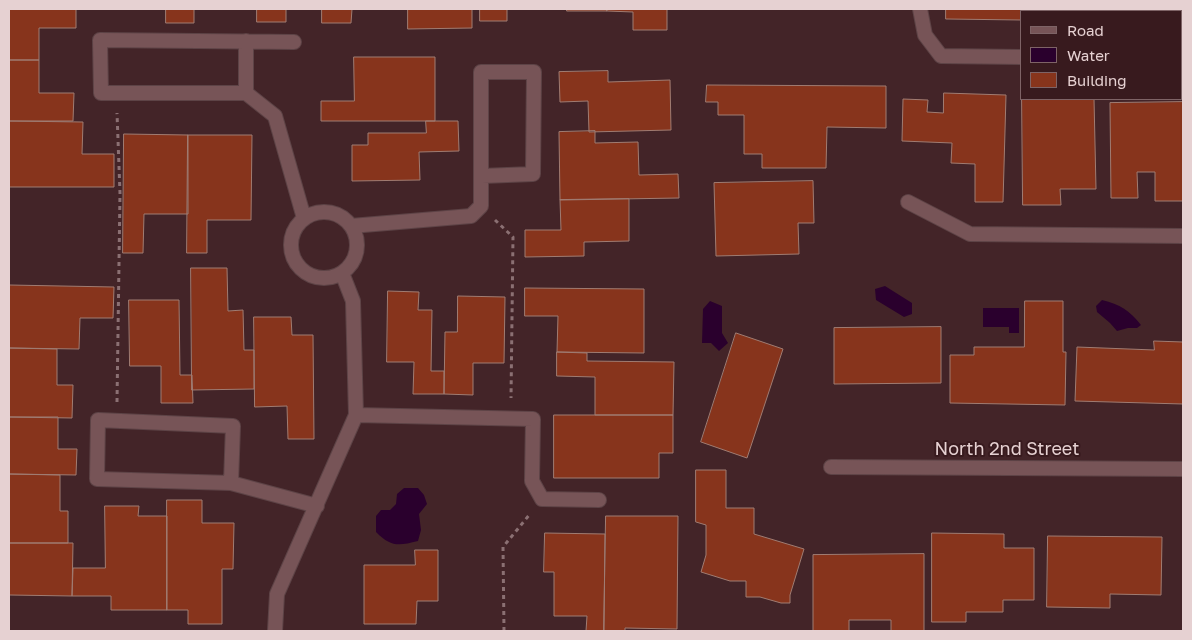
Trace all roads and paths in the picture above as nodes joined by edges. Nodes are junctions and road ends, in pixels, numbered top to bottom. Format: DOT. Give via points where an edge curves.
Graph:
graph roads {
  1 [pos="920,9"];
  2 [pos="246,41"];
  3 [pos="294,42"];
  4 [pos="1020,57"];
  5 [pos="117,93"];
  6 [pos="246,93"];
  7 [pos="482,176"];
  8 [pos="908,202"];
  9 [pos="481,206"];
  10 [pos="304,218"];
  11 [pos="351,226"];
  12 [pos="1183,236"];
  13 [pos="342,273"];
  14 [pos="356,415"];
  15 [pos="511,419"];
  16 [pos="117,421"];
  17 [pos="831,467"];
  18 [pos="1183,469"];
  19 [pos="231,483"];
  20 [pos="542,499"];
  21 [pos="599,500"];
  22 [pos="317,506"];
  23 [pos="275,631"];
  24 [pos="504,631"];
  1 -- 4 [label="street" via="925,35 941,56"];
  2 -- 3 [label="street"];
  2 -- 5 [label="street" via="100,40 101,93"];
  2 -- 6 [label="street"];
  5 -- 6 [label="street"];
  5 -- 16 [label="path" via="120,193"];
  6 -- 10 [label="street" via="276,116"];
  7 -- 7 [label="street" via="533,174 534,72 481,72"];
  7 -- 9 [label="street"];
  8 -- 12 [label="street" via="970,234"];
  9 -- 11 [label="street" via="471,216"];
  9 -- 15 [label="path" via="513,237"];
  10 -- 11 [label="street" via="314,213 329,213"];
  10 -- 13 [label="street" via="296,227 291,248 300,268 320,278"];
  11 -- 13 [label="street" via="356,236 355,256"];
  13 -- 14 [label="street" via="353,301"];
  14 -- 15 [label="street"];
  14 -- 22 [label="street"];
  15 -- 20 [label="street" via="533,419 532,481"];
  16 -- 19 [label="street" via="232,426"];
  16 -- 19 [label="street" via="98,420 97,479"];
  17 -- 18 [label="street, North 2nd Street"];
  19 -- 22 [label="street"];
  20 -- 21 [label="street"];
  20 -- 24 [label="path" via="503,547"];
  22 -- 23 [label="street" via="277,594"];
}
